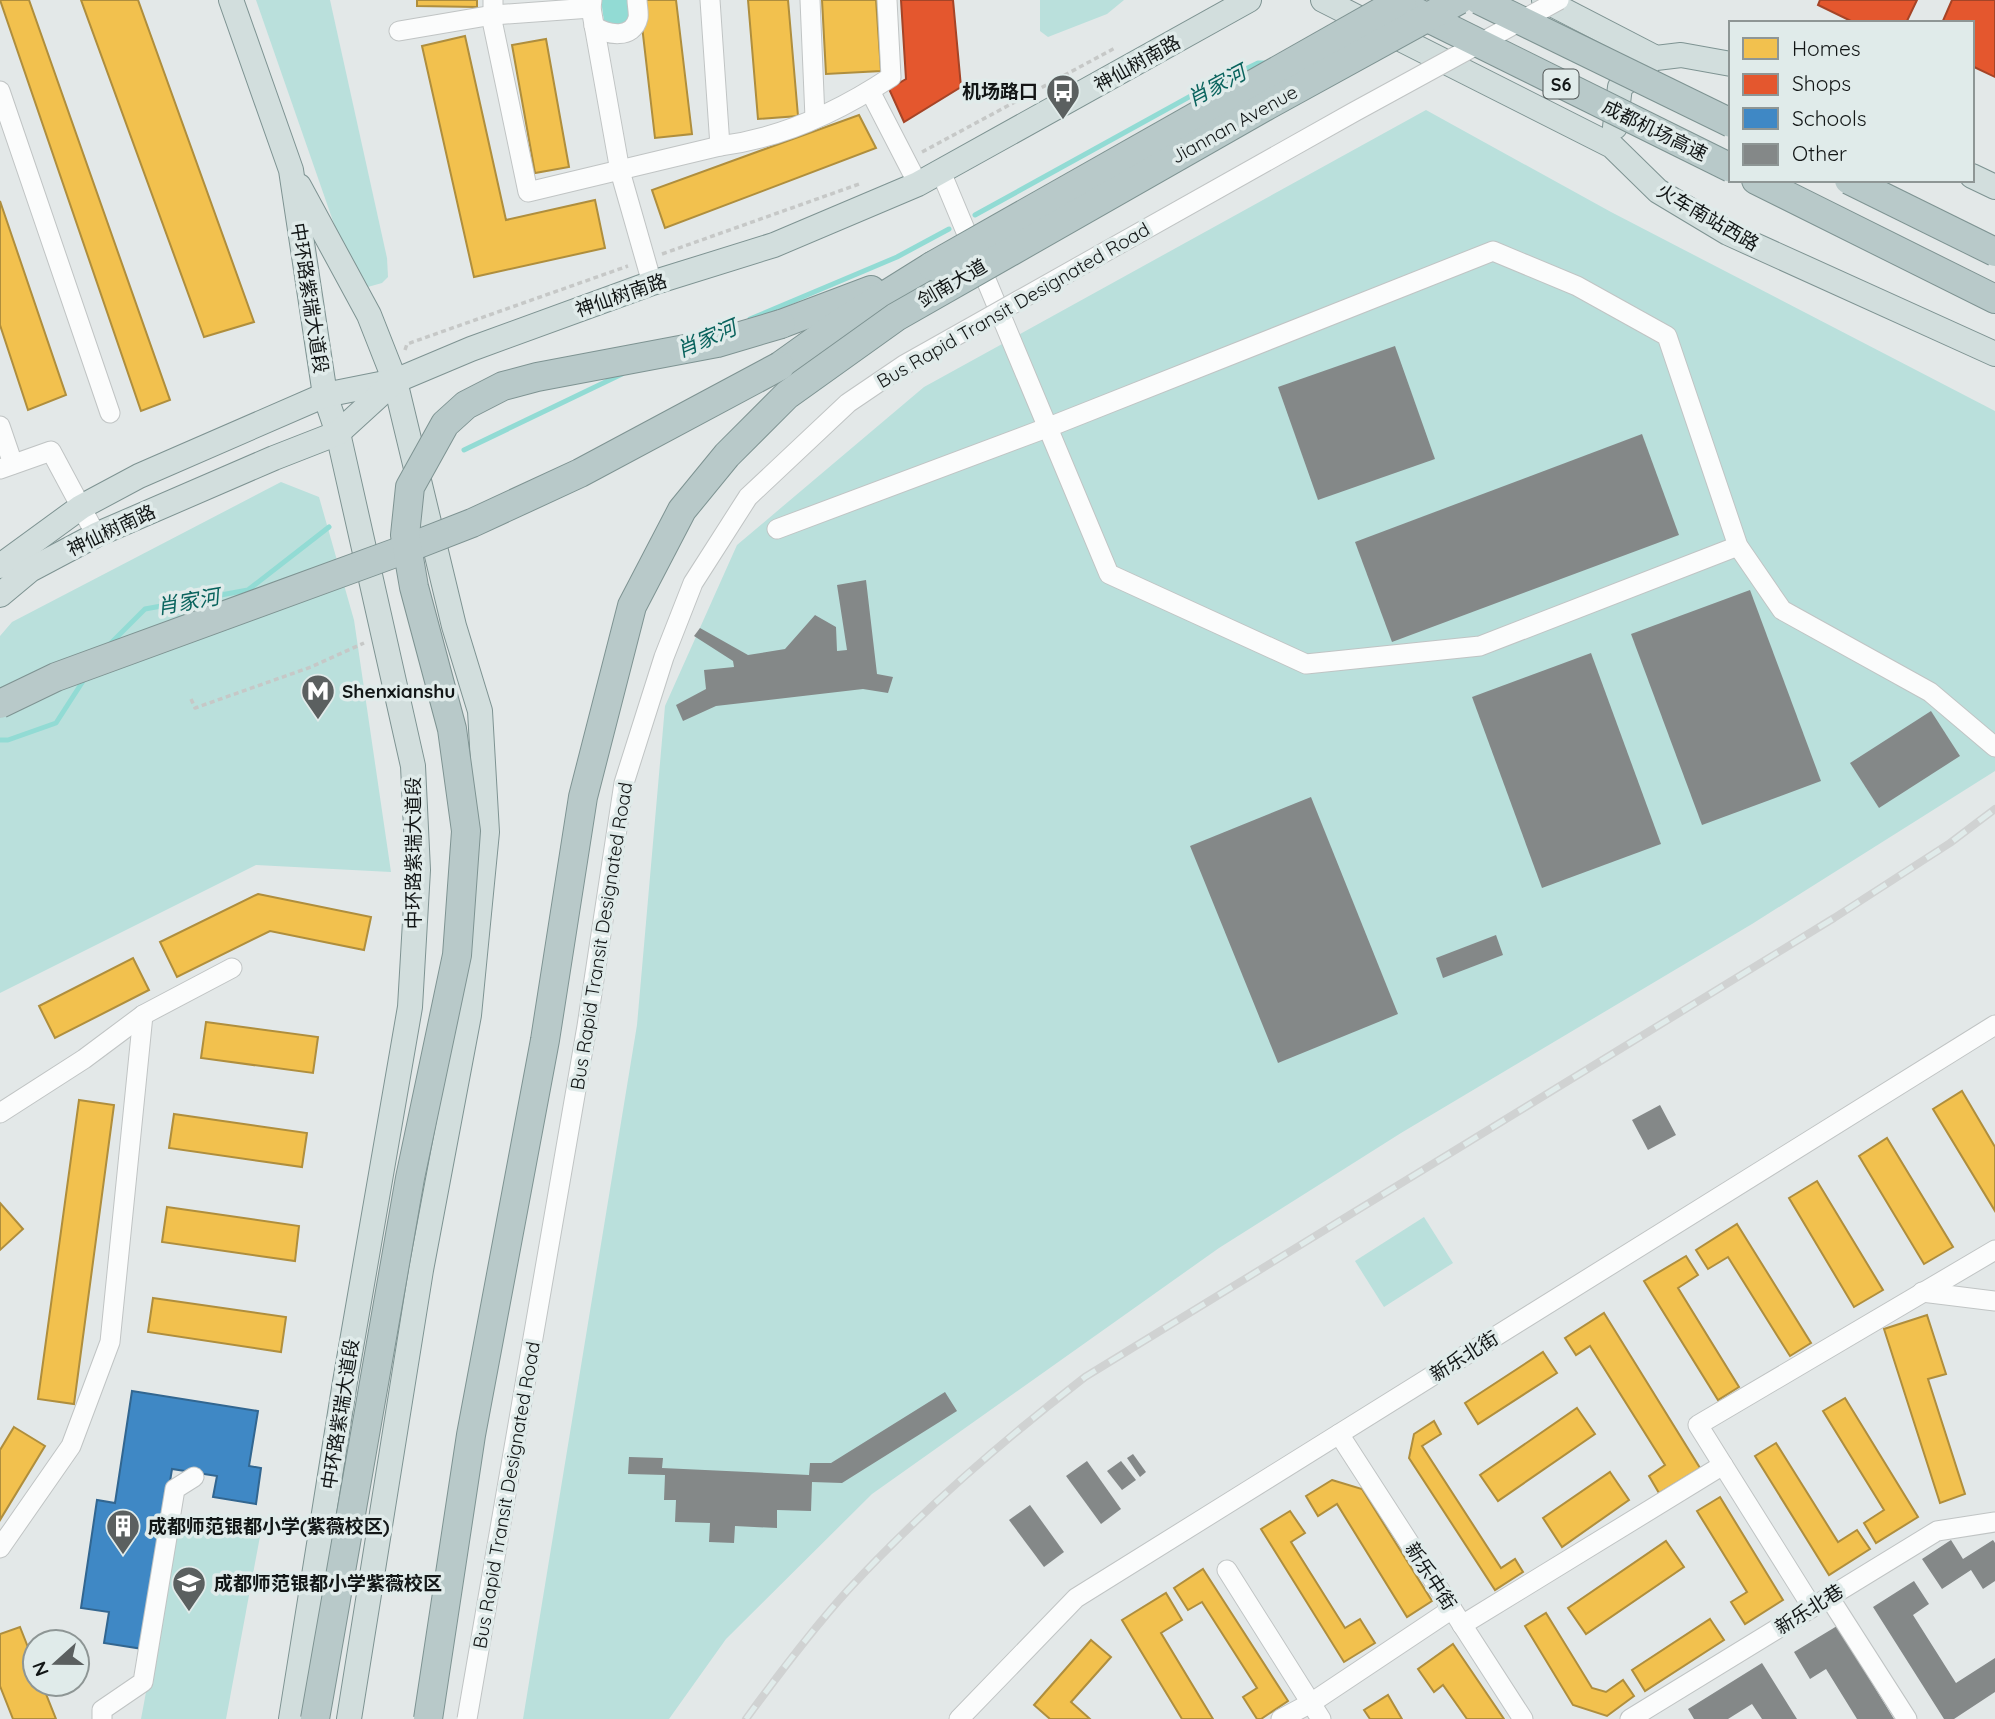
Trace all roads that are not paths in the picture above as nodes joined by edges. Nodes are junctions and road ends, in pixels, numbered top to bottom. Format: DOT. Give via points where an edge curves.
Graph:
graph roads {
  1 [pos="231,0"];
  2 [pos="637,0"];
  3 [pos="710,0"];
  4 [pos="810,0"];
  5 [pos="887,0"];
  6 [pos="1249,0"];
  7 [pos="1323,0"];
  8 [pos="1391,0"];
  9 [pos="1402,0"];
  10 [pos="1459,0"];
  11 [pos="1479,0"];
  12 [pos="1544,0"];
  13 [pos="1559,0"];
  14 [pos="493,7"];
  15 [pos="592,12"];
  16 [pos="399,31"];
  17 [pos="1656,58"];
  18 [pos="1729,64"];
  19 [pos="870,91"];
  20 [pos="1,98"];
  21 [pos="815,118"];
  22 [pos="1729,122"];
  23 [pos="720,146"];
  24 [pos="1612,146"];
  25 [pos="1729,167"];
  26 [pos="291,170"];
  27 [pos="620,171"];
  28 [pos="941,172"];
  29 [pos="1974,177"];
  30 [pos="1760,182"];
  31 [pos="1853,182"];
  32 [pos="918,184"];
  33 [pos="1995,187"];
  34 [pos="1995,251"];
  35 [pos="932,266"];
  36 [pos="648,271"];
  37 [pos="1995,299"];
  38 [pos="896,317"];
  39 [pos="1995,354"];
  40 [pos="780,366"];
  41 [pos="395,381"];
  42 [pos="325,395"];
  43 [pos="110,413"];
  44 [pos="0,426"];
  45 [pos="1049,427"];
  46 [pos="338,433"];
  47 [pos="7,467"];
  48 [pos="81,507"];
  49 [pos="777,528"];
  50 [pos="96,535"];
  51 [pos="1738,546"];
  52 [pos="0,566"];
  53 [pos="0,595"];
  54 [pos="0,704"];
  55 [pos="1995,747"];
  56 [pos="232,968"];
  57 [pos="143,1015"];
  58 [pos="1995,1026"];
  59 [pos="0,1112"];
  60 [pos="1995,1250"];
  61 [pos="1922,1292"];
  62 [pos="1995,1301"];
  63 [pos="1339,1434"];
  64 [pos="1723,1465"];
  65 [pos="194,1476"];
  66 [pos="1995,1522"];
  67 [pos="0,1548"];
  68 [pos="1227,1570"];
  69 [pos="1820,1602"];
  70 [pos="1457,1617"];
  71 [pos="1316,1711"];
  72 [pos="102,1719"];
  73 [pos="291,1719"];
  74 [pos="315,1719"];
  75 [pos="349,1719"];
  76 [pos="428,1719"];
  77 [pos="467,1719"];
  78 [pos="959,1719"];
  79 [pos="1281,1719"];
  80 [pos="1523,1719"];
  81 [pos="1630,1719"];
  82 [pos="1907,1719"];
  1 -- 26 [label="main road, 中环路紫瑞大道段"];
  2 -- 15 [label="street" via="638,19 623,34 606,34"];
  3 -- 23 [label="street"];
  4 -- 21 [label="street"];
  5 -- 19 [label="street" via="891,77"];
  6 -- 28 [label="main road, 神仙树南路"];
  7 -- 24 [label="main road, 火车南站西路"];
  8 -- 25 [label="highway, 成都机场高速 / S6, bridge"];
  9 -- 35 [label="highway, Jiannan Avenue, bridge"];
  10 -- 38 [label="highway, 剑南大道, bridge"];
  11 -- 22 [label="highway, 成都机场高速 / S6, bridge"];
  12 -- 17 [label="main road"];
  13 -- 77 [label="street, Bus Rapid Transit Designated Road, bridge" via="904,365 848,403 748,497 693,583 624,782 585,1040"];
  14 -- 15 [label="street"];
  14 -- 16 [label="street"];
  14 -- 27 [label="street" via="528,192"];
  15 -- 27 [label="street"];
  17 -- 18 [label="main road" via="1681,55"];
  17 -- 24 [label="main road" via="1620,87"];
  19 -- 21 [label="street"];
  19 -- 32 [label="street"];
  20 -- 43 [label="street"];
  21 -- 23 [label="street" via="749,142"];
  23 -- 27 [label="street"];
  24 -- 39 [label="main road, 火车南站西路" via="1658,191 1728,233"];
  26 -- 41 [label="main road" via="369,315"];
  26 -- 42 [label="main road, 中环路紫瑞大道段"];
  27 -- 36 [label="street"];
  28 -- 32 [label="main road, 神仙树南路"];
  28 -- 45 [label="street"];
  29 -- 33 [label="main road"];
  30 -- 37 [label="highway"];
  31 -- 34 [label="highway, bridge"];
  32 -- 36 [label="main road, 神仙树南路" via="774,245"];
  35 -- 40 [label="highway"];
  35 -- 74 [label="highway, bridge" via="718,343 503,386 466,405 445,424 410,487 405,535 452,729 466,831 457,955 410,1178"];
  36 -- 41 [label="main road, 神仙树南路"];
  38 -- 40 [label="highway, bridge"];
  38 -- 76 [label="highway, bridge" via="787,395 727,455 682,510 632,606 583,797 545,1040 471,1435"];
  40 -- 54 [label="highway, bridge" via="580,472 472,523 56,677"];
  41 -- 42 [label="main road"];
  41 -- 46 [label="main road, 神仙树南路"];
  41 -- 75 [label="main road" via="454,626 480,711 487,832 469,1015 421,1270"];
  42 -- 46 [label="main road, 中环路紫瑞大道段"];
  42 -- 48 [label="main road" via="139,476"];
  44 -- 47 [label="street"];
  45 -- 49 [label="street"];
  45 -- 51 [label="street" via="1109,574 1306,664 1480,646"];
  45 -- 51 [label="street" via="1493,251 1577,286 1667,336"];
  46 -- 50 [label="main road, 神仙树南路"];
  46 -- 73 [label="main road, 中环路紫瑞大道段" via="413,766 418,870 410,1007"];
  47 -- 48 [label="street" via="51,451"];
  48 -- 50 [label="street"];
  48 -- 52 [label="main road"];
  50 -- 53 [label="main road, 神仙树南路" via="30,570"];
  51 -- 55 [label="street" via="1782,610 1930,692"];
  56 -- 57 [label="street"];
  57 -- 59 [label="street"];
  57 -- 67 [label="street" via="110,1342 71,1446"];
  58 -- 63 [label="street, 新乐北街"];
  60 -- 61 [label="street"];
  61 -- 62 [label="street"];
  61 -- 64 [label="street" via="1698,1425"];
  63 -- 70 [label="street, 新乐中街"];
  63 -- 78 [label="street, 新乐北街" via="1076,1598"];
  64 -- 69 [label="street"];
  64 -- 70 [label="street"];
  65 -- 72 [label="street" via="175,1489 143,1682 102,1710"];
  66 -- 69 [label="street, 新乐北巷" via="1937,1531"];
  68 -- 71 [label="street"];
  69 -- 81 [label="street, 新乐北巷"];
  69 -- 82 [label="street"];
  70 -- 71 [label="street"];
  70 -- 80 [label="street, 新乐中街"];
  71 -- 79 [label="street"];
}
